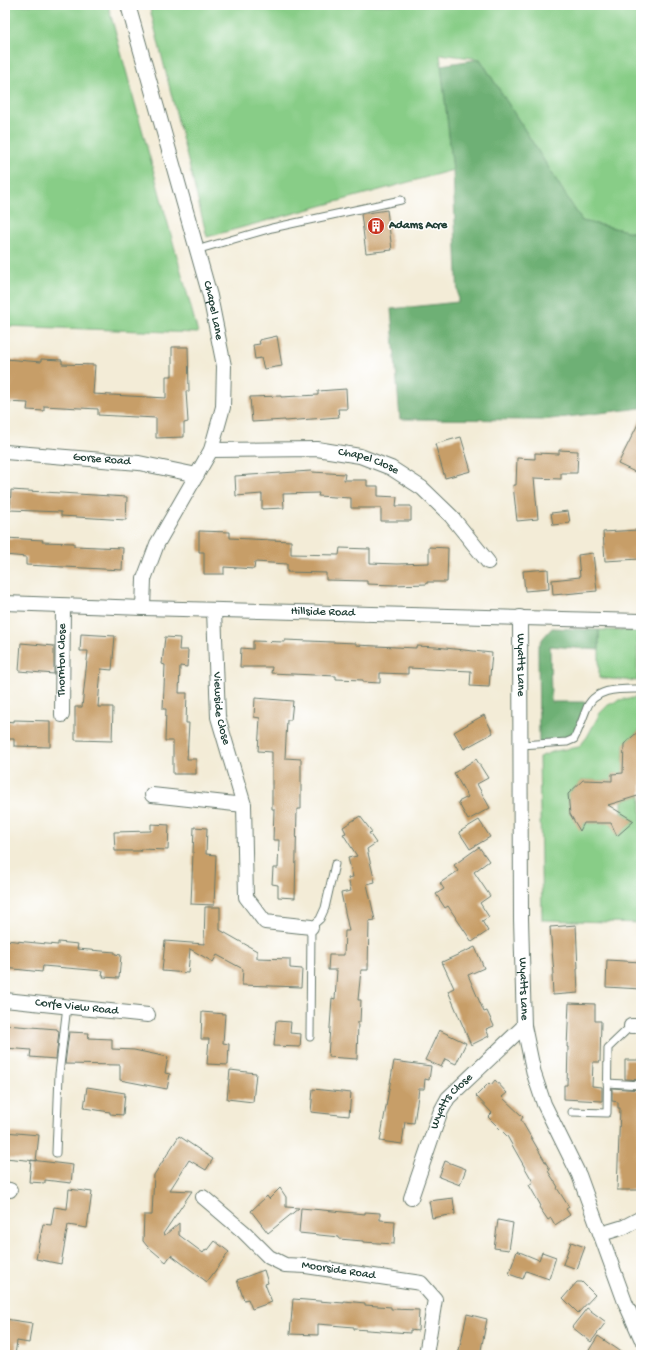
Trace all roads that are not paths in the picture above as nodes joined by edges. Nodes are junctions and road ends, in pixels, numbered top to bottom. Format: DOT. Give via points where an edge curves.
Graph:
graph roads {
  1 [pos="128,5"];
  2 [pos="401,200"];
  3 [pos="196,250"];
  4 [pos="211,450"];
  5 [pos="5,452"];
  6 [pos="197,475"];
  7 [pos="488,562"];
  8 [pos="5,603"];
  9 [pos="63,606"];
  10 [pos="143,608"];
  11 [pos="214,610"];
  12 [pos="520,617"];
  13 [pos="641,621"];
  14 [pos="641,689"];
  15 [pos="62,715"];
  16 [pos="521,745"];
  17 [pos="152,795"];
  18 [pos="244,805"];
  19 [pos="335,864"];
  20 [pos="311,927"];
  21 [pos="5,1000"];
  22 [pos="67,1006"];
  23 [pos="148,1015"];
  24 [pos="524,1026"];
  25 [pos="636,1026"];
  26 [pos="310,1037"];
  27 [pos="607,1083"];
  28 [pos="641,1085"];
  29 [pos="572,1112"];
  30 [pos="56,1154"];
  31 [pos="203,1197"];
  32 [pos="410,1198"];
  33 [pos="641,1218"];
  34 [pos="601,1234"];
  35 [pos="641,1338"];
  36 [pos="426,1355"];
  1 -- 3 [label="street, Chapel Lane"];
  2 -- 3 [label="lane" via="272,228"];
  3 -- 4 [label="street, Chapel Lane" via="210,296 224,366 223,407"];
  4 -- 6 [label="street, Chapel Lane"];
  4 -- 7 [label="street, Chapel Close" via="317,449 360,456 391,468 422,488 451,516"];
  5 -- 6 [label="street, Gorse Road" via="139,463"];
  6 -- 10 [label="street, Chapel Lane" via="157,544 144,579"];
  8 -- 9 [label="street, Hillside Road"];
  9 -- 10 [label="street, Hillside Road"];
  9 -- 15 [label="street, Thornton Close"];
  10 -- 11 [label="street, Hillside Road"];
  11 -- 12 [label="street, Hillside Road"];
  11 -- 18 [label="street, Viewside Close" via="218,717"];
  12 -- 13 [label="street, Hillside Road"];
  12 -- 16 [label="street, Wyatts Lane"];
  14 -- 16 [label="lane" via="612,690 594,698 586,708 574,739 567,742"];
  16 -- 24 [label="street, Wyatts Lane"];
  17 -- 18 [label="street"];
  18 -- 20 [label="street, Viewside Close" via="246,897 266,922"];
  19 -- 20 [label="lane" via="325,908 320,919"];
  20 -- 26 [label="lane"];
  21 -- 22 [label="street, Corfe View Road"];
  22 -- 23 [label="street, Corfe View Road"];
  22 -- 30 [label="lane" via="58,1074"];
  24 -- 32 [label="street, Wyatts Close" via="448,1098 440,1113"];
  24 -- 34 [label="street, Wyatts Lane" via="534,1074 544,1104 579,1175"];
  25 -- 27 [label="lane" via="608,1048"];
  27 -- 28 [label="lane"];
  27 -- 29 [label="lane" via="607,1113"];
  31 -- 36 [label="street, Moorside Road" via="269,1257 285,1265 421,1283 435,1299"];
  33 -- 34 [label="street" via="624,1227"];
  34 -- 35 [label="street, Wyatts Lane" via="625,1302"];
}
